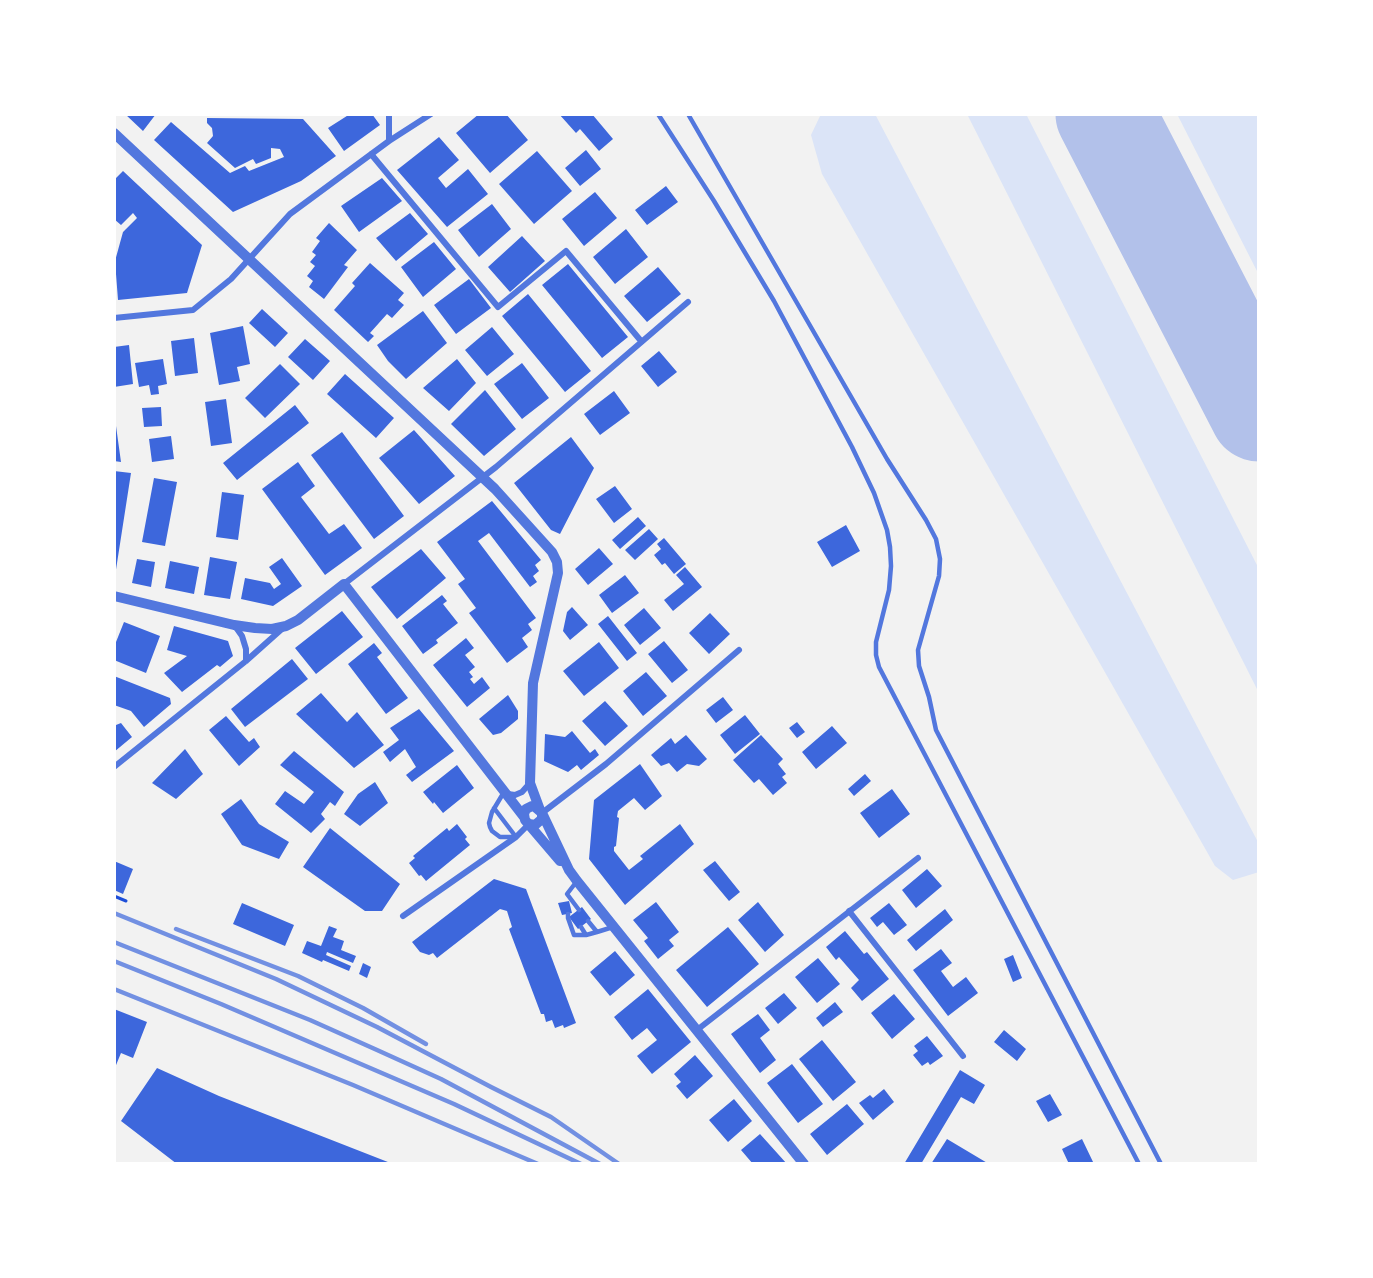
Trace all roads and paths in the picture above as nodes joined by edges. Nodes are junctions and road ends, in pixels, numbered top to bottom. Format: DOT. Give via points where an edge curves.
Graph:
graph roads {
  1 [pos="389,114"];
  2 [pos="431,114"];
  3 [pos="658,114"];
  4 [pos="688,114"];
  5 [pos="114,133"];
  6 [pos="389,141"];
  7 [pos="371,154"];
  8 [pos="248,260"];
  9 [pos="688,302"];
  10 [pos="114,318"];
  11 [pos="641,341"];
  12 [pos="483,477"];
  13 [pos="345,584"];
  14 [pos="114,596"];
  15 [pos="234,625"];
  16 [pos="286,626"];
  17 [pos="739,650"];
  18 [pos="246,661"];
  19 [pos="114,767"];
  20 [pos="530,783"];
  21 [pos="506,793"];
  22 [pos="494,808"];
  23 [pos="541,812"];
  24 [pos="526,821"];
  25 [pos="516,837"];
  26 [pos="918,858"];
  27 [pos="569,870"];
  28 [pos="577,882"];
  29 [pos="567,894"];
  30 [pos="114,896"];
  31 [pos="126,901"];
  32 [pos="566,901"];
  33 [pos="579,910"];
  34 [pos="849,911"];
  35 [pos="404,915"];
  36 [pos="571,916"];
  37 [pos="588,921"];
  38 [pos="581,927"];
  39 [pos="615,927"];
  40 [pos="597,932"];
  41 [pos="586,935"];
  42 [pos="698,1030"];
  43 [pos="963,1056"];
  44 [pos="804,1164"];
  45 [pos="1139,1164"];
  46 [pos="1161,1164"];
  1 -- 6 [label="street"];
  2 -- 6 [label="street"];
  3 -- 45 [label="lane" via="774,302 874,493 891,556 890,590 875,649 879,667"];
  4 -- 46 [label="lane" via="936,539 939,576 918,650 936,730"];
  5 -- 8 [label="street"];
  6 -- 7 [label="street"];
  7 -- 8 [label="street" via="290,214"];
  7 -- 11 [label="street" via="498,307 567,251"];
  8 -- 10 [label="street" via="193,310"];
  8 -- 12 [label="street"];
  9 -- 11 [label="street"];
  11 -- 12 [label="street"];
  12 -- 13 [label="street"];
  12 -- 20 [label="street" via="557,562 558,573 533,683"];
  13 -- 16 [label="street"];
  13 -- 21 [label="street"];
  14 -- 15 [label="street"];
  15 -- 16 [label="street"];
  15 -- 18 [label="street" via="242,636"];
  16 -- 18 [label="street"];
  17 -- 23 [label="street" via="585,780"];
  18 -- 19 [label="street"];
  20 -- 21 [label="street" via="515,795"];
  20 -- 23 [label="street"];
  21 -- 22 [label="lane"];
  21 -- 24 [label="street"];
  22 -- 25 [label="lane"];
  22 -- 25 [label="lane" via="489,823 492,831 500,837"];
  23 -- 24 [label="street" via="538,824"];
  23 -- 27 [label="street"];
  24 -- 25 [label="street"];
  24 -- 27 [label="street"];
  25 -- 35 [label="street"];
  26 -- 34 [label="street"];
  27 -- 28 [label="street"];
  28 -- 29 [label="lane"];
  28 -- 39 [label="street"];
  29 -- 32 [label="lane"];
  29 -- 33 [label="lane"];
  30 -- 31 [label="path"];
  34 -- 42 [label="street"];
  34 -- 43 [label="street"];
  36 -- 41 [label="lane" via="568,914 574,935"];
  37 -- 40 [label="lane"];
  38 -- 41 [label="lane"];
  39 -- 40 [label="lane"];
  39 -- 42 [label="street"];
  40 -- 41 [label="lane"];
  42 -- 44 [label="street"];
}
